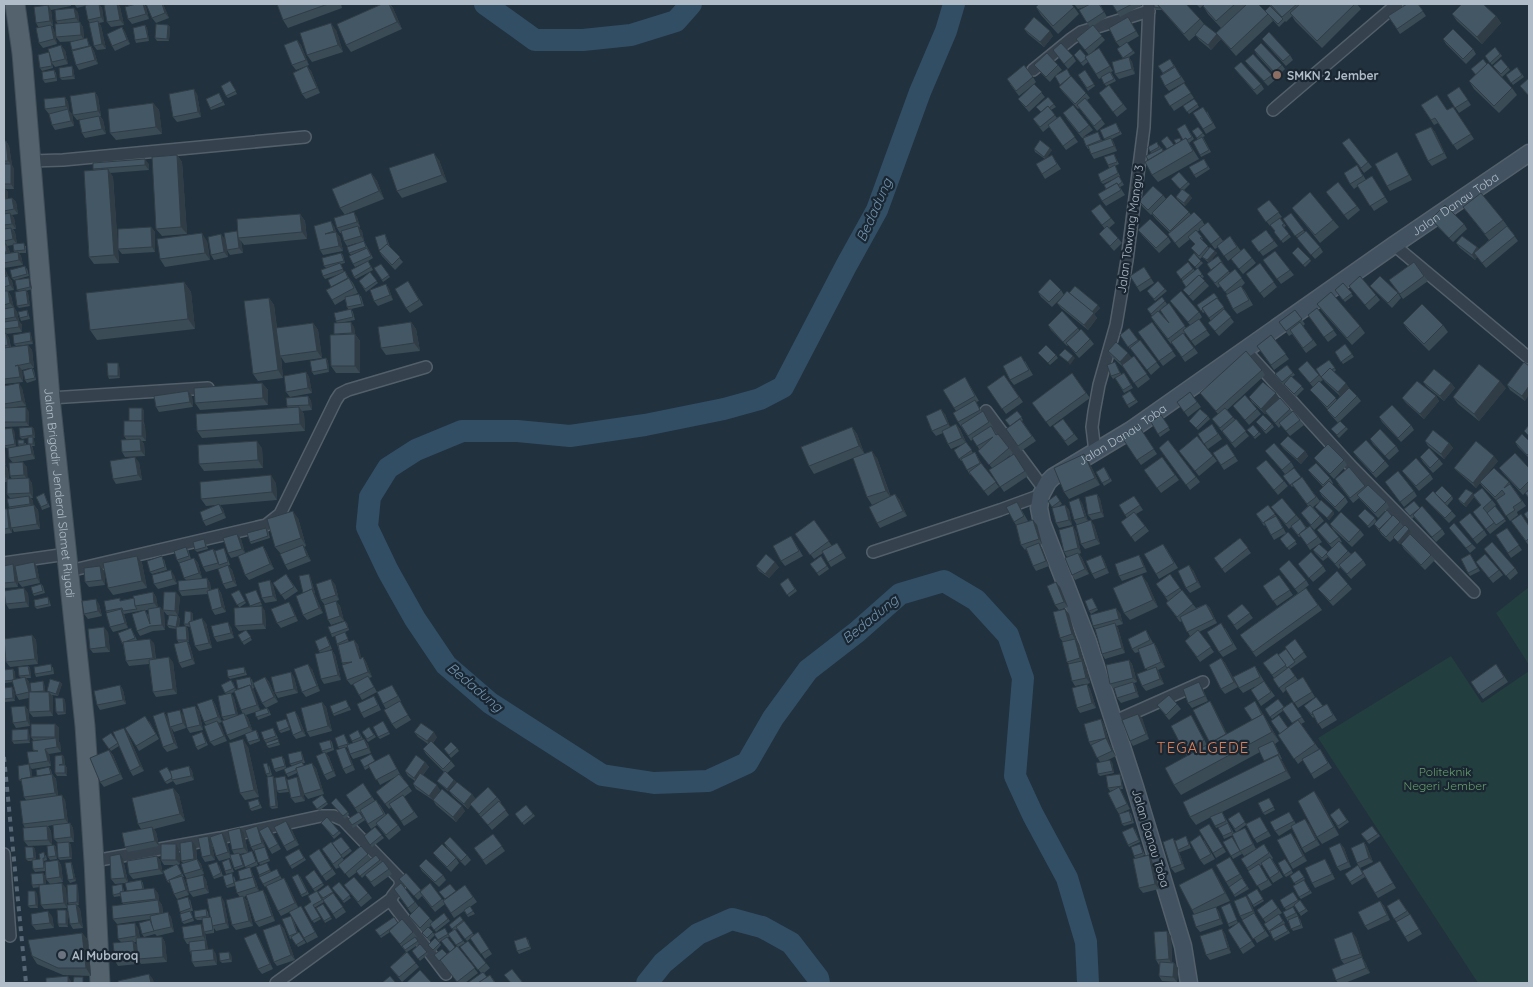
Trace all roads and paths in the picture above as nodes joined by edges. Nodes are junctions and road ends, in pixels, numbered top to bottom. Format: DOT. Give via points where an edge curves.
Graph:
graph roads {
  1 [pos="15,4"];
  2 [pos="1397,4"];
  3 [pos="1149,7"];
  4 [pos="1033,70"];
  5 [pos="1273,110"];
  6 [pos="305,137"];
  7 [pos="1529,153"];
  8 [pos="30,161"];
  9 [pos="1394,245"];
  10 [pos="1245,350"];
  11 [pos="1529,358"];
  12 [pos="426,367"];
  13 [pos="218,388"];
  14 [pos="50,398"];
  15 [pos="986,411"];
  16 [pos="1095,452"];
  17 [pos="1042,492"];
  18 [pos="873,552"];
  19 [pos="4,563"];
  20 [pos="68,563"];
  21 [pos="1474,592"];
  22 [pos="1203,682"];
  23 [pos="1114,722"];
  24 [pos="4,854"];
  25 [pos="94,861"];
  26 [pos="391,900"];
  27 [pos="10,936"];
  28 [pos="446,974"];
  29 [pos="100,983"];
  30 [pos="276,983"];
  31 [pos="1189,983"];
  1 -- 8 [label="main road, Jalan Brigadir Jenderal Slamet Riyadi"];
  2 -- 5 [label="street"];
  3 -- 4 [label="street" via="1081,32"];
  3 -- 16 [label="street, Jalan Tawang Mangu 3" via="1144,127 1116,325 1094,412"];
  6 -- 8 [label="street"];
  7 -- 9 [label="main road, Jalan Danau Toba"];
  8 -- 14 [label="main road, Jalan Brigadir Jenderal Slamet Riyadi"];
  9 -- 10 [label="main road, Jalan Danau Toba"];
  9 -- 11 [label="street"];
  10 -- 16 [label="main road, Jalan Danau Toba"];
  10 -- 21 [label="street" via="1350,465"];
  12 -- 20 [label="street" via="340,394 280,514 272,522"];
  13 -- 14 [label="street"];
  14 -- 20 [label="main road, Jalan Brigadir Jenderal Slamet Riyadi"];
  15 -- 17 [label="street"];
  16 -- 17 [label="main road, Jalan Danau Toba" via="1048,482"];
  17 -- 18 [label="street" via="1000,510"];
  17 -- 23 [label="main road, Jalan Danau Toba" via="1042,523 1088,642"];
  19 -- 20 [label="street"];
  20 -- 25 [label="main road, Jalan Brigadir Jenderal Slamet Riyadi" via="85,726"];
  22 -- 23 [label="street"];
  23 -- 31 [label="main road, Jalan Danau Toba" via="1183,946"];
  24 -- 27 [label="street"];
  25 -- 26 [label="street" via="334,816 343,820 399,878 401,885"];
  25 -- 29 [label="main road, Jalan Brigadir Jenderal Slamet Riyadi"];
  26 -- 28 [label="street"];
  26 -- 30 [label="street"];
}
